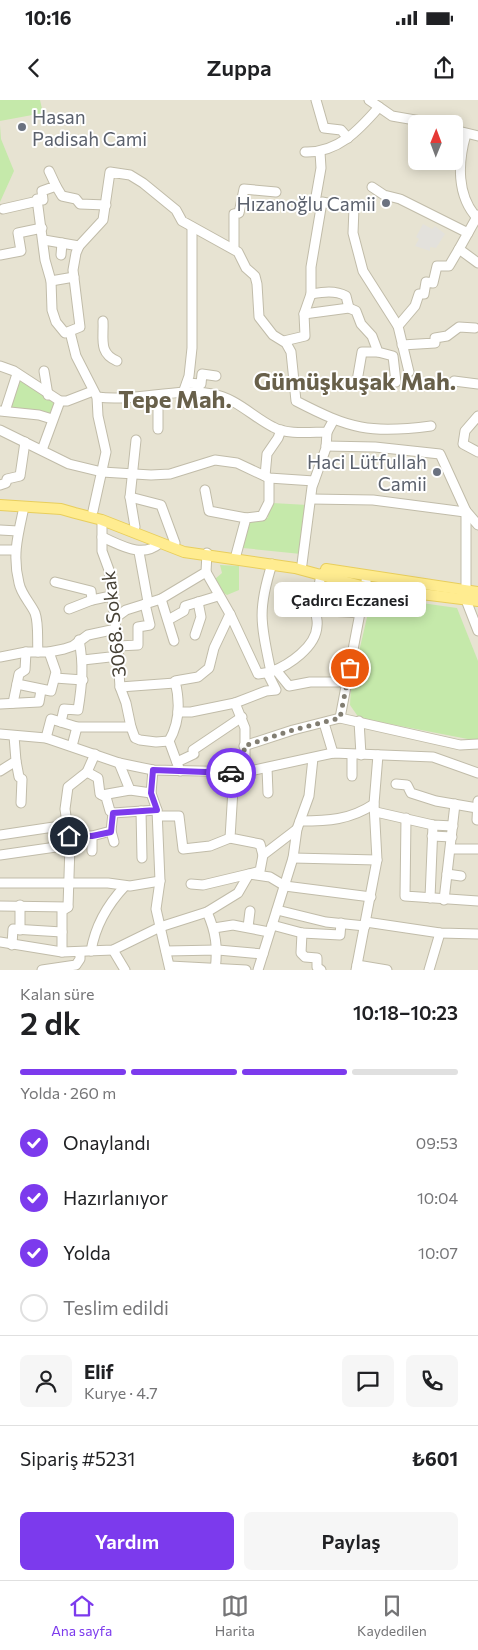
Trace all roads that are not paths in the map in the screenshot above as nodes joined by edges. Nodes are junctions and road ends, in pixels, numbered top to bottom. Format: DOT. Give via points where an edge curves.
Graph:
graph roads {
  1 [pos="316,100"];
  2 [pos="369,100"];
  3 [pos="379,107"];
  4 [pos="408,119"];
  5 [pos="463,133"];
  6 [pos="466,134"];
  7 [pos="478,136"];
  8 [pos="348,138"];
  9 [pos="305,152"];
  10 [pos="320,152"];
  11 [pos="49,170"];
  12 [pos="56,186"];
  13 [pos="372,187"];
  14 [pos="276,192"];
  15 [pos="38,201"];
  16 [pos="315,202"];
  17 [pos="106,205"];
  18 [pos="3,209"];
  19 [pos="477,217"];
  20 [pos="192,227"];
  21 [pos="42,228"];
  22 [pos="468,233"];
  23 [pos="44,240"];
  24 [pos="62,243"];
  25 [pos="79,246"];
  26 [pos="234,249"];
  27 [pos="458,249"];
  28 [pos="0,255"];
  29 [pos="61,255"];
  30 [pos="478,263"];
  31 [pos="74,277"];
  32 [pos="50,281"];
  33 [pos="311,294"];
  34 [pos="348,308"];
  35 [pos="304,314"];
  36 [pos="103,321"];
  37 [pos="398,326"];
  38 [pos="475,328"];
  39 [pos="70,332"];
  40 [pos="284,341"];
  41 [pos="402,345"];
  42 [pos="378,352"];
  43 [pos="117,361"];
  44 [pos="0,366"];
  45 [pos="44,371"];
  46 [pos="409,372"];
  47 [pos="18,374"];
  48 [pos="216,376"];
  49 [pos="357,381"];
  50 [pos="454,381"];
  51 [pos="396,382"];
  52 [pos="187,383"];
  53 [pos="478,384"];
  54 [pos="183,393"];
  55 [pos="95,394"];
  56 [pos="48,395"];
  57 [pos="158,396"];
  58 [pos="60,401"];
  59 [pos="3,411"];
  60 [pos="478,416"];
  61 [pos="52,419"];
  62 [pos="334,421"];
  63 [pos="431,426"];
  64 [pos="158,428"];
  65 [pos="0,430"];
  66 [pos="281,430"];
  67 [pos="378,430"];
  68 [pos="327,432"];
  69 [pos="136,440"];
  70 [pos="25,442"];
  71 [pos="326,446"];
  72 [pos="375,447"];
  73 [pos="42,450"];
  74 [pos="478,452"];
  75 [pos="102,472"];
  76 [pos="132,475"];
  77 [pos="267,477"];
  78 [pos="314,482"];
  79 [pos="0,484"];
  80 [pos="205,490"];
  81 [pos="130,498"];
  82 [pos="0,499"];
  83 [pos="311,499"];
  84 [pos="0,505"];
  85 [pos="24,508"];
  86 [pos="93,511"];
  87 [pos="465,512"];
  88 [pos="246,518"];
  89 [pos="102,520"];
  90 [pos="135,526"];
  91 [pos="478,526"];
  92 [pos="0,530"];
  93 [pos="18,531"];
  94 [pos="102,537"];
  95 [pos="160,543"];
  96 [pos="175,543"];
  97 [pos="0,550"];
  98 [pos="15,550"];
  99 [pos="139,552"];
  100 [pos="207,554"];
  101 [pos="236,555"];
  102 [pos="272,564"];
  103 [pos="302,564"];
  104 [pos="206,572"];
  105 [pos="321,574"];
  106 [pos="366,581"];
  107 [pos="55,582"];
  108 [pos="478,592"];
  109 [pos="466,595"];
  110 [pos="112,596"];
  111 [pos="218,596"];
  112 [pos="161,599"];
  113 [pos="92,600"];
  114 [pos="478,601"];
  115 [pos="198,602"];
  116 [pos="147,603"];
  117 [pos="69,609"];
  118 [pos="316,610"];
  119 [pos="360,613"];
  120 [pos="230,614"];
  121 [pos="115,618"];
  122 [pos="168,620"];
  123 [pos="116,629"];
  124 [pos="478,631"];
  125 [pos="195,635"];
  126 [pos="80,640"];
  127 [pos="174,641"];
  128 [pos="119,651"];
  129 [pos="26,652"];
  130 [pos="38,652"];
  131 [pos="49,652"];
  132 [pos="0,657"];
  133 [pos="84,660"];
  134 [pos="271,672"];
  135 [pos="55,678"];
  136 [pos="83,680"];
  137 [pos="175,682"];
  138 [pos="348,682"];
  139 [pos="17,684"];
  140 [pos="120,688"];
  141 [pos="41,690"];
  142 [pos="13,703"];
  143 [pos="235,703"];
  144 [pos="0,704"];
  145 [pos="178,712"];
  146 [pos="242,717"];
  147 [pos="340,718"];
  148 [pos="359,721"];
  149 [pos="62,722"];
  150 [pos="324,723"];
  151 [pos="77,727"];
  152 [pos="131,727"];
  153 [pos="0,734"];
  154 [pos="14,736"];
  155 [pos="46,738"];
  156 [pos="169,741"];
  157 [pos="478,744"];
  158 [pos="72,746"];
  159 [pos="244,746"];
  160 [pos="333,753"];
  161 [pos="95,754"];
  162 [pos="356,755"];
  163 [pos="378,755"];
  164 [pos="313,758"];
  165 [pos="16,762"];
  166 [pos="119,763"];
  167 [pos="179,766"];
  168 [pos="267,768"];
  169 [pos="153,770"];
  170 [pos="0,771"];
  171 [pos="87,772"];
  172 [pos="245,772"];
  173 [pos="234,773"];
  174 [pos="478,773"];
  175 [pos="352,776"];
  176 [pos="396,784"];
  177 [pos="130,790"];
  178 [pos="151,793"];
  179 [pos="268,793"];
  180 [pos="102,795"];
  181 [pos="21,803"];
  182 [pos="454,804"];
  183 [pos="477,805"];
  184 [pos="375,808"];
  185 [pos="141,811"];
  186 [pos="158,812"];
  187 [pos="113,813"];
  188 [pos="406,818"];
  189 [pos="477,820"];
  190 [pos="67,825"];
  191 [pos="298,825"];
  192 [pos="433,825"];
  193 [pos="452,826"];
  194 [pos="111,832"];
  195 [pos="0,835"];
  196 [pos="92,836"];
  197 [pos="432,836"];
  198 [pos="230,838"];
  199 [pos="452,838"];
  200 [pos="69,841"];
  201 [pos="114,842"];
  202 [pos="478,849"];
  203 [pos="451,850"];
  204 [pos="92,851"];
  205 [pos="0,855"];
  206 [pos="263,855"];
  207 [pos="142,858"];
  208 [pos="293,858"];
  209 [pos="377,860"];
  210 [pos="249,874"];
  211 [pos="447,874"];
  212 [pos="461,876"];
  213 [pos="160,881"];
  214 [pos="70,882"];
  215 [pos="0,883"];
  216 [pos="191,884"];
  217 [pos="125,886"];
  218 [pos="285,886"];
  219 [pos="371,897"];
  220 [pos="430,898"];
  221 [pos="444,900"];
  222 [pos="478,901"];
  223 [pos="20,905"];
  224 [pos="0,906"];
  225 [pos="68,907"];
  226 [pos="277,910"];
  227 [pos="250,911"];
  228 [pos="207,912"];
  229 [pos="341,923"];
  230 [pos="365,924"];
  231 [pos="160,927"];
  232 [pos="248,927"];
  233 [pos="214,928"];
  234 [pos="271,929"];
  235 [pos="20,930"];
  236 [pos="62,932"];
  237 [pos="302,933"];
  238 [pos="440,933"];
  239 [pos="478,934"];
  240 [pos="0,942"];
  241 [pos="12,945"];
  242 [pos="113,950"];
  243 [pos="218,950"];
  244 [pos="92,951"];
  245 [pos="166,951"];
  246 [pos="62,952"];
  247 [pos="263,954"];
  248 [pos="80,956"];
  249 [pos="356,967"];
  250 [pos="68,968"];
  251 [pos="170,968"];
  252 [pos="215,968"];
  253 [pos="42,970"];
  254 [pos="84,970"];
  255 [pos="125,970"];
  256 [pos="246,970"];
  257 [pos="258,970"];
  258 [pos="321,970"];
  259 [pos="387,970"];
  260 [pos="429,970"];
  1 -- 8 [label="street" via="324,128 341,130"];
  2 -- 3 [label="street"];
  3 -- 4 [label="street" via="392,116"];
  3 -- 8 [label="street" via="359,131"];
  5 -- 6 [label="street"];
  6 -- 7 [label="street"];
  6 -- 19 [label="street" via="459,169 465,196"];
  8 -- 10 [label="street"];
  9 -- 10 [label="street"];
  10 -- 16 [label="street" via="321,168"];
  11 -- 12 [label="street"];
  12 -- 15 [label="street" via="42,191 43,200"];
  12 -- 17 [label="street" via="62,196 76,198 80,204"];
  13 -- 22 [label="street"];
  14 -- 26 [label="street" via="244,189 239,213 234,214"];
  15 -- 18 [label="street"];
  15 -- 21 [label="street"];
  17 -- 20 [label="street" via="110,172 130,175 163,199 176,210 182,221"];
  17 -- 25 [label="street" via="103,220"];
  19 -- 22 [label="street"];
  20 -- 26 [label="street"];
  20 -- 52 [label="street" via="192,348"];
  21 -- 23 [label="street"];
  21 -- 28 [label="street" via="18,233 21,251"];
  22 -- 27 [label="street"];
  23 -- 24 [label="street"];
  23 -- 32 [label="street"];
  24 -- 25 [label="street"];
  24 -- 29 [label="street"];
  25 -- 31 [label="street"];
  26 -- 40 [label="street" via="255,276 259,317 274,335"];
  27 -- 30 [label="street"];
  27 -- 37 [label="street" via="449,266 437,266 433,283 426,282 424,294 419,294 415,306"];
  31 -- 32 [label="street"];
  31 -- 39 [label="street" via="80,327"];
  32 -- 39 [label="street" via="54,318 65,333"];
  33 -- 34 [label="street" via="341,294 346,296"];
  33 -- 35 [label="street"];
  33 -- 37 [label="street" via="311,267 322,202 354,208 353,233 363,271"];
  34 -- 35 [label="street"];
  34 -- 42 [label="street" via="356,311"];
  35 -- 40 [label="street" via="305,336"];
  36 -- 43 [label="street" via="103,351 108,358"];
  37 -- 41 [label="street"];
  38 -- 41 [label="street" via="459,326 447,336 435,338 435,343"];
  39 -- 55 [label="street" via="76,356"];
  40 -- 62 [label="street" via="290,352 296,402"];
  41 -- 46 [label="street"];
  42 -- 49 [label="street" via="362,352"];
  42 -- 51 [label="street" via="393,356"];
  44 -- 47 [label="street"];
  45 -- 56 [label="street"];
  47 -- 56 [label="street"];
  47 -- 59 [label="street"];
  48 -- 52 [label="street" via="202,374 201,384"];
  50 -- 53 [label="street"];
  52 -- 54 [label="street"];
  54 -- 57 [label="street"];
  54 -- 66 [label="street" via="213,394 235,402"];
  55 -- 57 [label="street" via="112,399"];
  55 -- 58 [label="street"];
  55 -- 75 [label="street" via="106,452"];
  56 -- 58 [label="street"];
  57 -- 64 [label="street"];
  58 -- 61 [label="street"];
  59 -- 61 [label="street"];
  60 -- 74 [label="street" via="465,431 463,444"];
  61 -- 73 [label="street"];
  62 -- 67 [label="street"];
  62 -- 68 [label="street"];
  63 -- 67 [label="street" via="399,431"];
  65 -- 70 [label="street"];
  66 -- 68 [label="street"];
  66 -- 77 [label="street" via="267,454"];
  67 -- 72 [label="street"];
  68 -- 71 [label="street"];
  69 -- 76 [label="street"];
  70 -- 73 [label="street"];
  70 -- 79 [label="street" via="20,476"];
  71 -- 72 [label="street"];
  71 -- 78 [label="street"];
  72 -- 87 [label="street" via="440,454"];
  73 -- 75 [label="street" via="69,464"];
  75 -- 76 [label="street"];
  75 -- 86 [label="street"];
  76 -- 77 [label="street" via="170,474 215,460 237,463"];
  76 -- 81 [label="street"];
  77 -- 78 [label="street"];
  77 -- 88 [label="street" via="269,502 262,516"];
  78 -- 83 [label="street"];
  80 -- 88 [label="street" via="209,511"];
  81 -- 90 [label="street"];
  81 -- 96 [label="street" via="161,505"];
  82 -- 86 [label="main road"];
  83 -- 87 [label="street" via="373,500"];
  83 -- 103 [label="street"];
  84 -- 85 [label="main road"];
  85 -- 89 [label="main road" via="60,509"];
  85 -- 93 [label="street"];
  86 -- 90 [label="main road"];
  87 -- 91 [label="street"];
  87 -- 109 [label="street"];
  88 -- 101 [label="street"];
  89 -- 94 [label="street, 3068. Sokak"];
  89 -- 95 [label="main road"];
  90 -- 96 [label="main road"];
  92 -- 93 [label="street"];
  93 -- 98 [label="street"];
  94 -- 99 [label="street"];
  94 -- 110 [label="street, 3068. Sokak"];
  95 -- 99 [label="street" via="153,549"];
  95 -- 100 [label="main road" via="184,552"];
  96 -- 100 [label="main road"];
  97 -- 98 [label="street"];
  98 -- 130 [label="street" via="19,584 35,614"];
  99 -- 116 [label="street"];
  100 -- 101 [label="main road"];
  100 -- 102 [label="main road"];
  100 -- 104 [label="street"];
  101 -- 103 [label="main road"];
  102 -- 105 [label="main road"];
  102 -- 134 [label="street" via="262,594 260,617"];
  103 -- 106 [label="main road"];
  104 -- 111 [label="street"];
  104 -- 112 [label="street"];
  105 -- 106 [label="main road"];
  105 -- 118 [label="street"];
  106 -- 109 [label="main road"];
  106 -- 119 [label="street"];
  107 -- 113 [label="street" via="91,591"];
  108 -- 109 [label="main road"];
  109 -- 114 [label="main road"];
  109 -- 124 [label="street"];
  110 -- 113 [label="street"];
  110 -- 121 [label="street, 3068. Sokak"];
  111 -- 115 [label="street"];
  111 -- 120 [label="street"];
  112 -- 116 [label="street"];
  112 -- 122 [label="street"];
  113 -- 117 [label="street"];
  115 -- 122 [label="street" via="185,606 184,611"];
  115 -- 125 [label="street" via="201,617"];
  116 -- 121 [label="street" via="126,610"];
  116 -- 128 [label="street" via="150,625 138,628 138,645"];
  118 -- 119 [label="street"];
  118 -- 134 [label="street" via="318,626 305,650 293,662"];
  119 -- 138 [label="street"];
  120 -- 134 [label="street" via="258,674"];
  120 -- 137 [label="street" via="214,648 209,668 198,677"];
  121 -- 123 [label="street, 3068. Sokak"];
  122 -- 127 [label="street"];
  123 -- 126 [label="street" via="88,634"];
  123 -- 128 [label="street, 3068. Sokak"];
  126 -- 131 [label="street" via="73,646"];
  126 -- 133 [label="street"];
  128 -- 133 [label="street"];
  128 -- 140 [label="street, 3068. Sokak"];
  129 -- 130 [label="street"];
  129 -- 132 [label="street"];
  129 -- 139 [label="street" via="25,670 19,674"];
  130 -- 131 [label="street"];
  131 -- 135 [label="street"];
  133 -- 136 [label="street"];
  134 -- 138 [label="street" via="289,686 310,682"];
  134 -- 143 [label="street" via="276,690"];
  135 -- 136 [label="street"];
  135 -- 141 [label="street" via="51,691"];
  136 -- 149 [label="street" via="78,710 64,709"];
  137 -- 140 [label="street"];
  137 -- 145 [label="street" via="180,704"];
  138 -- 147 [label="street"];
  139 -- 141 [label="street"];
  139 -- 142 [label="street"];
  140 -- 152 [label="street, 3068. Sokak"];
  141 -- 142 [label="street" via="39,702"];
  142 -- 144 [label="street"];
  143 -- 145 [label="street"];
  143 -- 146 [label="street"];
  145 -- 156 [label="street"];
  146 -- 159 [label="street"];
  146 -- 167 [label="street" via="193,750 194,754"];
  147 -- 148 [label="street"];
  147 -- 150 [label="street"];
  148 -- 157 [label="street" via="460,745"];
  148 -- 162 [label="street"];
  149 -- 151 [label="street"];
  149 -- 155 [label="street" via="51,719"];
  150 -- 159 [label="street"];
  150 -- 160 [label="street"];
  151 -- 152 [label="street"];
  151 -- 158 [label="street"];
  152 -- 156 [label="street" via="135,738 140,740"];
  153 -- 154 [label="street"];
  154 -- 155 [label="street"];
  154 -- 165 [label="street"];
  155 -- 158 [label="street"];
  156 -- 167 [label="street"];
  158 -- 161 [label="street"];
  159 -- 172 [label="street"];
  160 -- 162 [label="street"];
  160 -- 164 [label="street"];
  161 -- 166 [label="street"];
  161 -- 171 [label="street"];
  162 -- 163 [label="street"];
  162 -- 175 [label="street"];
  163 -- 174 [label="street" via="432,757"];
  163 -- 184 [label="street"];
  164 -- 168 [label="street"];
  164 -- 191 [label="street" via="309,796"];
  165 -- 170 [label="street"];
  165 -- 181 [label="street" via="22,779"];
  166 -- 169 [label="street"];
  166 -- 177 [label="street"];
  167 -- 169 [label="street"];
  167 -- 173 [label="street"];
  168 -- 172 [label="street"];
  168 -- 179 [label="street"];
  169 -- 178 [label="street"];
  171 -- 180 [label="street" via="98,778"];
  171 -- 190 [label="street" via="68,787"];
  172 -- 173 [label="street"];
  173 -- 198 [label="street"];
  176 -- 182 [label="street" via="407,785 411,793"];
  177 -- 178 [label="street"];
  177 -- 180 [label="street"];
  178 -- 186 [label="street"];
  180 -- 187 [label="street"];
  182 -- 183 [label="street"];
  182 -- 193 [label="street"];
  183 -- 189 [label="street"];
  184 -- 188 [label="street"];
  184 -- 191 [label="street" via="341,819"];
  184 -- 209 [label="street"];
  185 -- 186 [label="street"];
  185 -- 187 [label="street"];
  185 -- 207 [label="street"];
  186 -- 198 [label="street" via="179,816 183,849 210,846"];
  186 -- 213 [label="street"];
  187 -- 194 [label="street"];
  188 -- 192 [label="street"];
  188 -- 220 [label="street" via="405,896"];
  190 -- 195 [label="street"];
  190 -- 200 [label="street"];
  191 -- 206 [label="street"];
  191 -- 208 [label="street"];
  192 -- 193 [label="street"];
  192 -- 197 [label="street"];
  193 -- 199 [label="street"];
  194 -- 196 [label="street"];
  194 -- 201 [label="street"];
  196 -- 200 [label="street"];
  196 -- 204 [label="street"];
  197 -- 199 [label="street"];
  197 -- 220 [label="street"];
  198 -- 206 [label="street" via="260,844"];
  199 -- 203 [label="street"];
  200 -- 205 [label="street"];
  200 -- 214 [label="street"];
  202 -- 203 [label="street"];
  203 -- 211 [label="street"];
  206 -- 210 [label="street" via="260,870"];
  208 -- 209 [label="street"];
  208 -- 218 [label="street"];
  209 -- 219 [label="street"];
  210 -- 216 [label="street" via="203,885"];
  210 -- 218 [label="street" via="270,877"];
  210 -- 228 [label="street" via="238,894"];
  211 -- 212 [label="street"];
  211 -- 221 [label="street"];
  213 -- 217 [label="street"];
  213 -- 231 [label="street" via="156,909"];
  214 -- 215 [label="street"];
  214 -- 217 [label="street"];
  214 -- 225 [label="street"];
  217 -- 244 [label="street" via="99,924"];
  218 -- 219 [label="street"];
  218 -- 226 [label="street"];
  219 -- 230 [label="street"];
  220 -- 221 [label="street"];
  221 -- 222 [label="street"];
  223 -- 224 [label="street"];
  223 -- 225 [label="street"];
  223 -- 235 [label="street"];
  225 -- 236 [label="street" via="62,911"];
  226 -- 229 [label="street"];
  226 -- 234 [label="street"];
  227 -- 232 [label="street"];
  228 -- 231 [label="street"];
  228 -- 233 [label="street"];
  229 -- 230 [label="street"];
  229 -- 237 [label="street" via="340,935"];
  230 -- 238 [label="street"];
  230 -- 249 [label="street"];
  231 -- 242 [label="street"];
  231 -- 245 [label="street"];
  232 -- 233 [label="street"];
  232 -- 234 [label="street"];
  233 -- 243 [label="street"];
  234 -- 237 [label="street"];
  234 -- 247 [label="street"];
  235 -- 236 [label="street"];
  235 -- 241 [label="street" via="13,930"];
  236 -- 246 [label="street"];
  237 -- 258 [label="street" via="302,953 306,957 317,958 317,967"];
  238 -- 239 [label="street"];
  238 -- 260 [label="street"];
  240 -- 241 [label="street"];
  241 -- 246 [label="street"];
  242 -- 244 [label="street"];
  242 -- 255 [label="street"];
  243 -- 245 [label="street"];
  243 -- 247 [label="street"];
  243 -- 252 [label="street"];
  244 -- 248 [label="street"];
  245 -- 251 [label="street"];
  246 -- 248 [label="street"];
  247 -- 257 [label="street"];
  248 -- 250 [label="street" via="76,965"];
  248 -- 254 [label="street"];
  249 -- 259 [label="street"];
  250 -- 253 [label="street"];
  251 -- 252 [label="street"];
  252 -- 256 [label="street"];
}
